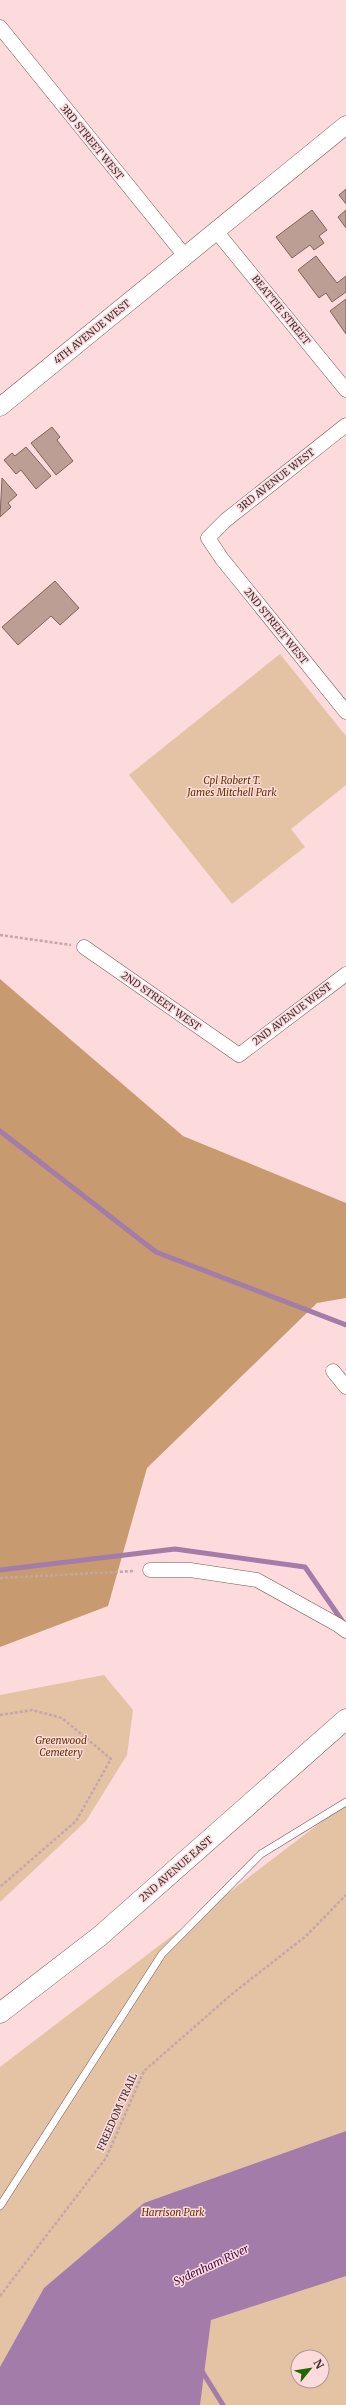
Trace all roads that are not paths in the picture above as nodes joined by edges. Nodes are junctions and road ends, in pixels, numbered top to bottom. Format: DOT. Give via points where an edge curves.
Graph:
graph roads {
  1 [pos="0,27"];
  2 [pos="346,125"];
  3 [pos="216,231"];
  4 [pos="184,256"];
  5 [pos="346,390"];
  6 [pos="0,407"];
  7 [pos="346,425"];
  8 [pos="208,538"];
  9 [pos="346,712"];
  10 [pos="84,947"];
  11 [pos="346,974"];
  12 [pos="238,1055"];
  13 [pos="333,1371"];
  14 [pos="346,1387"];
  15 [pos="150,1570"];
  16 [pos="346,1631"];
  17 [pos="346,1719"];
  18 [pos="346,1802"];
  19 [pos="0,2013"];
  20 [pos="0,2206"];
  1 -- 4 [label="street, 3RD STREET WEST"];
  2 -- 3 [label="street"];
  3 -- 4 [label="street, 4TH AVENUE WEST"];
  3 -- 5 [label="street, BEATTIE STREET"];
  4 -- 6 [label="street, 4TH AVENUE WEST"];
  7 -- 8 [label="street, 3RD AVENUE WEST" via="226,520"];
  8 -- 9 [label="street, 2ND STREET WEST" via="222,559"];
  10 -- 12 [label="street, 2ND STREET WEST"];
  11 -- 12 [label="street, 2ND AVENUE WEST"];
  13 -- 14 [label="street"];
  15 -- 16 [label="street" via="190,1570 257,1580"];
  17 -- 19 [label="main road, 2ND AVENUE EAST" via="100,1936"];
  18 -- 20 [label="lane" via="261,1854 162,1954"];
}
